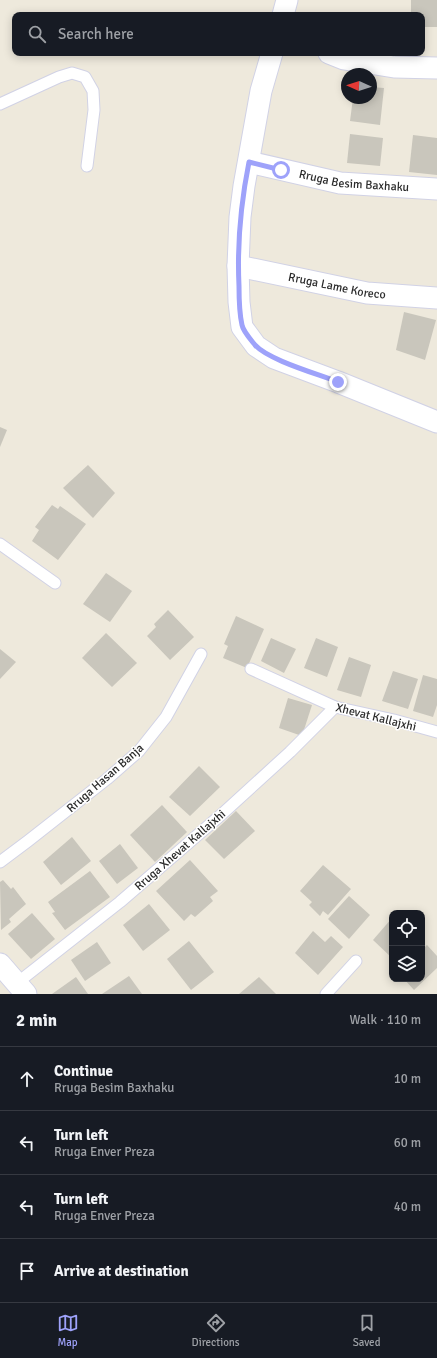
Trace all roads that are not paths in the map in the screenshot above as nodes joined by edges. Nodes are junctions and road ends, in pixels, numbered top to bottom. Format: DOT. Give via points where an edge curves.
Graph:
graph roads {
  1 [pos="287,0"];
  2 [pos="284,12"];
  3 [pos="271,56"];
  4 [pos="336,56"];
  5 [pos="437,68"];
  6 [pos="0,104"];
  7 [pos="249,162"];
  8 [pos="87,166"];
  9 [pos="437,189"];
  10 [pos="238,266"];
  11 [pos="437,298"];
  12 [pos="437,422"];
  13 [pos="0,544"];
  14 [pos="55,583"];
  15 [pos="201,654"];
  16 [pos="251,669"];
  17 [pos="335,707"];
  18 [pos="437,732"];
  19 [pos="0,862"];
  20 [pos="356,961"];
  21 [pos="0,964"];
  22 [pos="22,989"];
  23 [pos="326,994"];
  1 -- 2 [label="street"];
  3 -- 7 [label="street" via="261,91"];
  4 -- 5 [label="street" via="394,67"];
  6 -- 8 [label="lane" via="60,77 72,74 85,77 93,91 94,110"];
  7 -- 9 [label="street, Rruga Besim Baxhaku" via="340,182"];
  7 -- 10 [label="street" via="240,217"];
  10 -- 11 [label="street, Rruga Lame Koreco" via="367,293"];
  10 -- 12 [label="street" via="242,327 256,346 274,358"];
  13 -- 14 [label="lane"];
  15 -- 19 [label="lane, Rruga Hasan Banja" via="166,718 139,751"];
  16 -- 17 [label="lane, Xhevat Kallajxhi"];
  17 -- 18 [label="lane, Xhevat Kallajxhi"];
  17 -- 22 [label="lane, Rruga Xhevat Kallajxhi" via="284,758"];
  20 -- 23 [label="lane"];
  21 -- 22 [label="street"];
}
